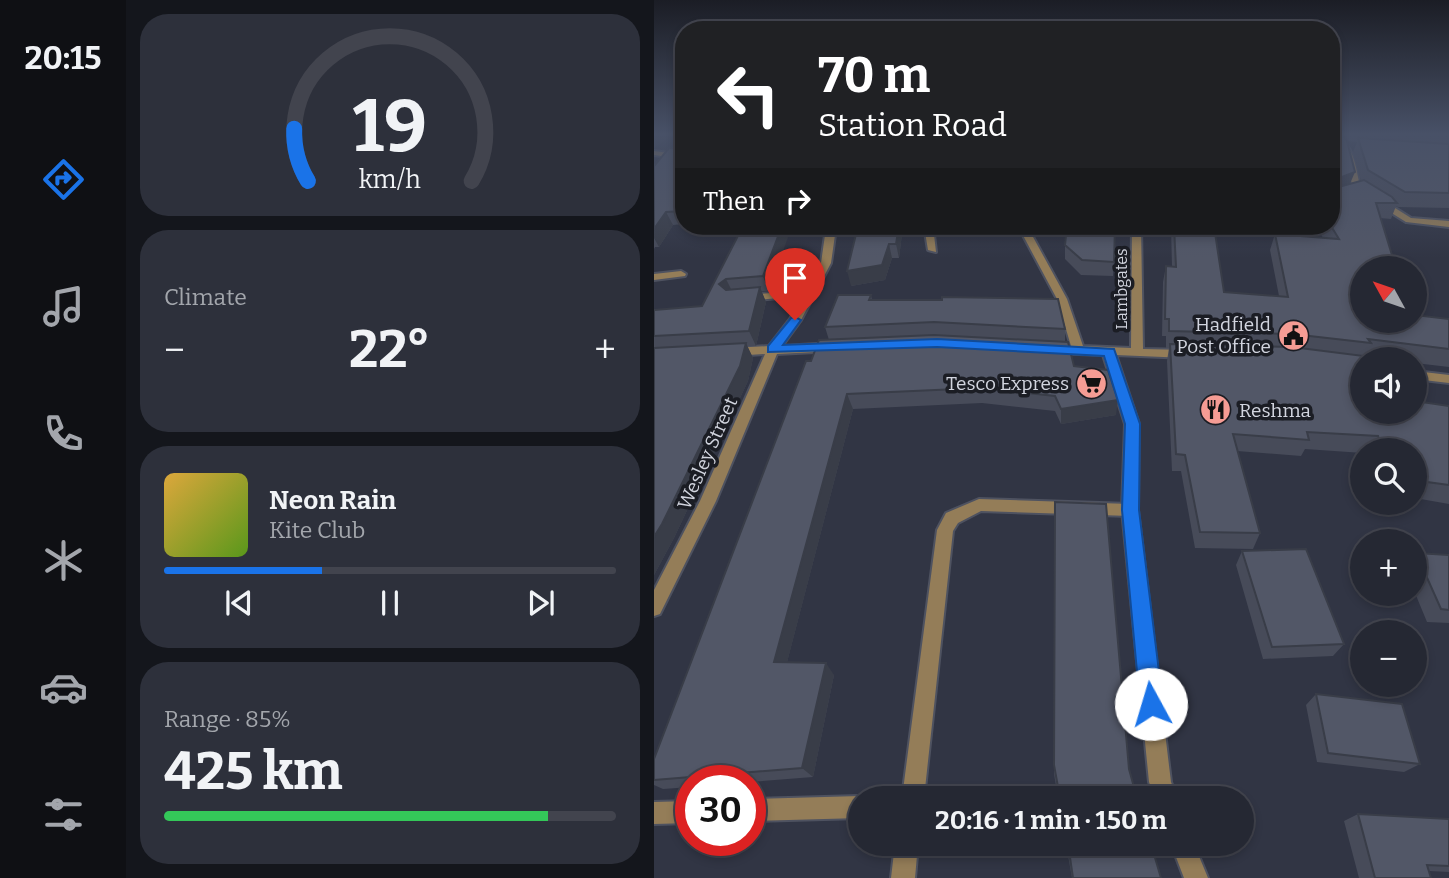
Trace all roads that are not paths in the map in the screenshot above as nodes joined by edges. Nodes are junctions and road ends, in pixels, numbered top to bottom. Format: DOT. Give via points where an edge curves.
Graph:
graph roads {
  1 [pos="1351,176"];
  2 [pos="1448,224"];
  3 [pos="830,235"];
  4 [pos="930,235"];
  5 [pos="1027,235"];
  6 [pos="1137,235"];
  7 [pos="933,250"];
  8 [pos="681,274"];
  9 [pos="654,277"];
  10 [pos="810,293"];
  11 [pos="733,299"];
  12 [pos="841,347"];
  13 [pos="1040,348"];
  14 [pos="773,349"];
  15 [pos="1078,350"];
  16 [pos="1109,352"];
  17 [pos="1137,352"];
  18 [pos="720,353"];
  19 [pos="1205,354"];
  20 [pos="1427,376"];
  21 [pos="1448,379"];
  22 [pos="1131,510"];
  23 [pos="654,608"];
  24 [pos="914,786"];
  25 [pos="1162,786"];
  26 [pos="848,807"];
  27 [pos="766,810"];
  28 [pos="675,812"];
  29 [pos="654,813"];
  30 [pos="906,856"];
  31 [pos="1188,856"];
  32 [pos="903,878"];
  33 [pos="1196,878"];
  1 -- 2 [label="street" via="1354,190 1409,220"];
  3 -- 10 [label="street, Wesley Street" via="826,263"];
  4 -- 7 [label="street"];
  5 -- 15 [label="street" via="1062,299"];
  6 -- 17 [label="street, Lambgates"];
  8 -- 9 [label="street"];
  10 -- 11 [label="street"];
  10 -- 14 [label="street, Wesley Street"];
  12 -- 14 [label="street"];
  13 -- 15 [label="street"];
  14 -- 18 [label="street"];
  14 -- 23 [label="street, Wesley Street" via="708,501"];
  15 -- 16 [label="street"];
  16 -- 17 [label="street"];
  16 -- 22 [label="street" via="1132,424"];
  17 -- 19 [label="street"];
  20 -- 21 [label="street"];
  22 -- 24 [label="street" via="979,505 952,518 945,530"];
  22 -- 25 [label="street"];
  26 -- 27 [label="street"];
  28 -- 29 [label="street"];
  30 -- 32 [label="street"];
  31 -- 33 [label="street"];
}
